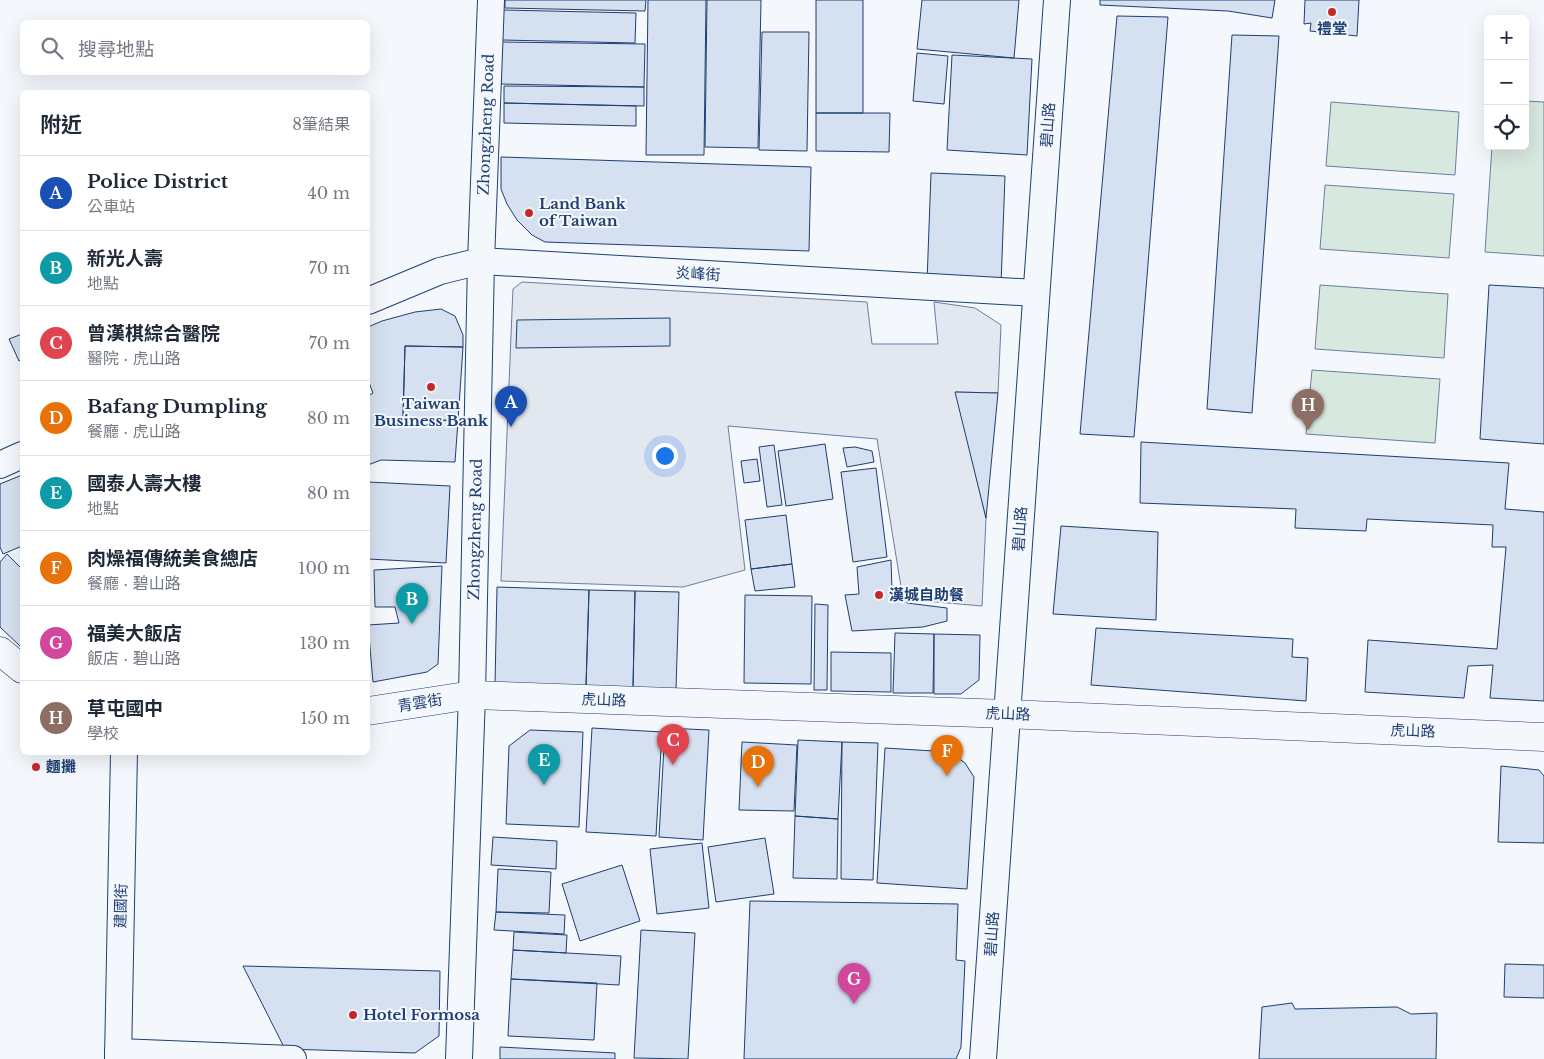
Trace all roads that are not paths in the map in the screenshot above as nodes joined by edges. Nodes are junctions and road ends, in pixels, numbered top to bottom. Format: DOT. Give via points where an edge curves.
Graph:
graph roads {
  1 [pos="491,0"];
  2 [pos="1057,0"];
  3 [pos="481,261"];
  4 [pos="1036,294"];
  5 [pos="370,300"];
  6 [pos="20,456"];
  7 [pos="0,465"];
  8 [pos="0,651"];
  9 [pos="20,667"];
  10 [pos="472,695"];
  11 [pos="370,711"];
  12 [pos="1007,714"];
  13 [pos="1544,737"];
  14 [pos="124,755"];
  15 [pos="118,1056"];
  16 [pos="293,1059"];
  17 [pos="459,1059"];
  18 [pos="983,1059"];
  1 -- 3 [label="street, Zhongzheng Road"];
  2 -- 4 [label="street, 碧山路"];
  3 -- 4 [label="street, 炎峰街"];
  3 -- 5 [label="street, 炎峰街" via="440,271"];
  3 -- 10 [label="street, Zhongzheng Road"];
  4 -- 12 [label="street, 碧山路"];
  6 -- 7 [label="street"];
  8 -- 9 [label="street"];
  10 -- 11 [label="street, 青雲街"];
  10 -- 12 [label="street, 虎山路"];
  10 -- 17 [label="street, Zhongzheng Road"];
  12 -- 13 [label="street, 虎山路"];
  12 -- 18 [label="street, 碧山路"];
  14 -- 15 [label="street, 建國街"];
  15 -- 16 [label="street"];
}
